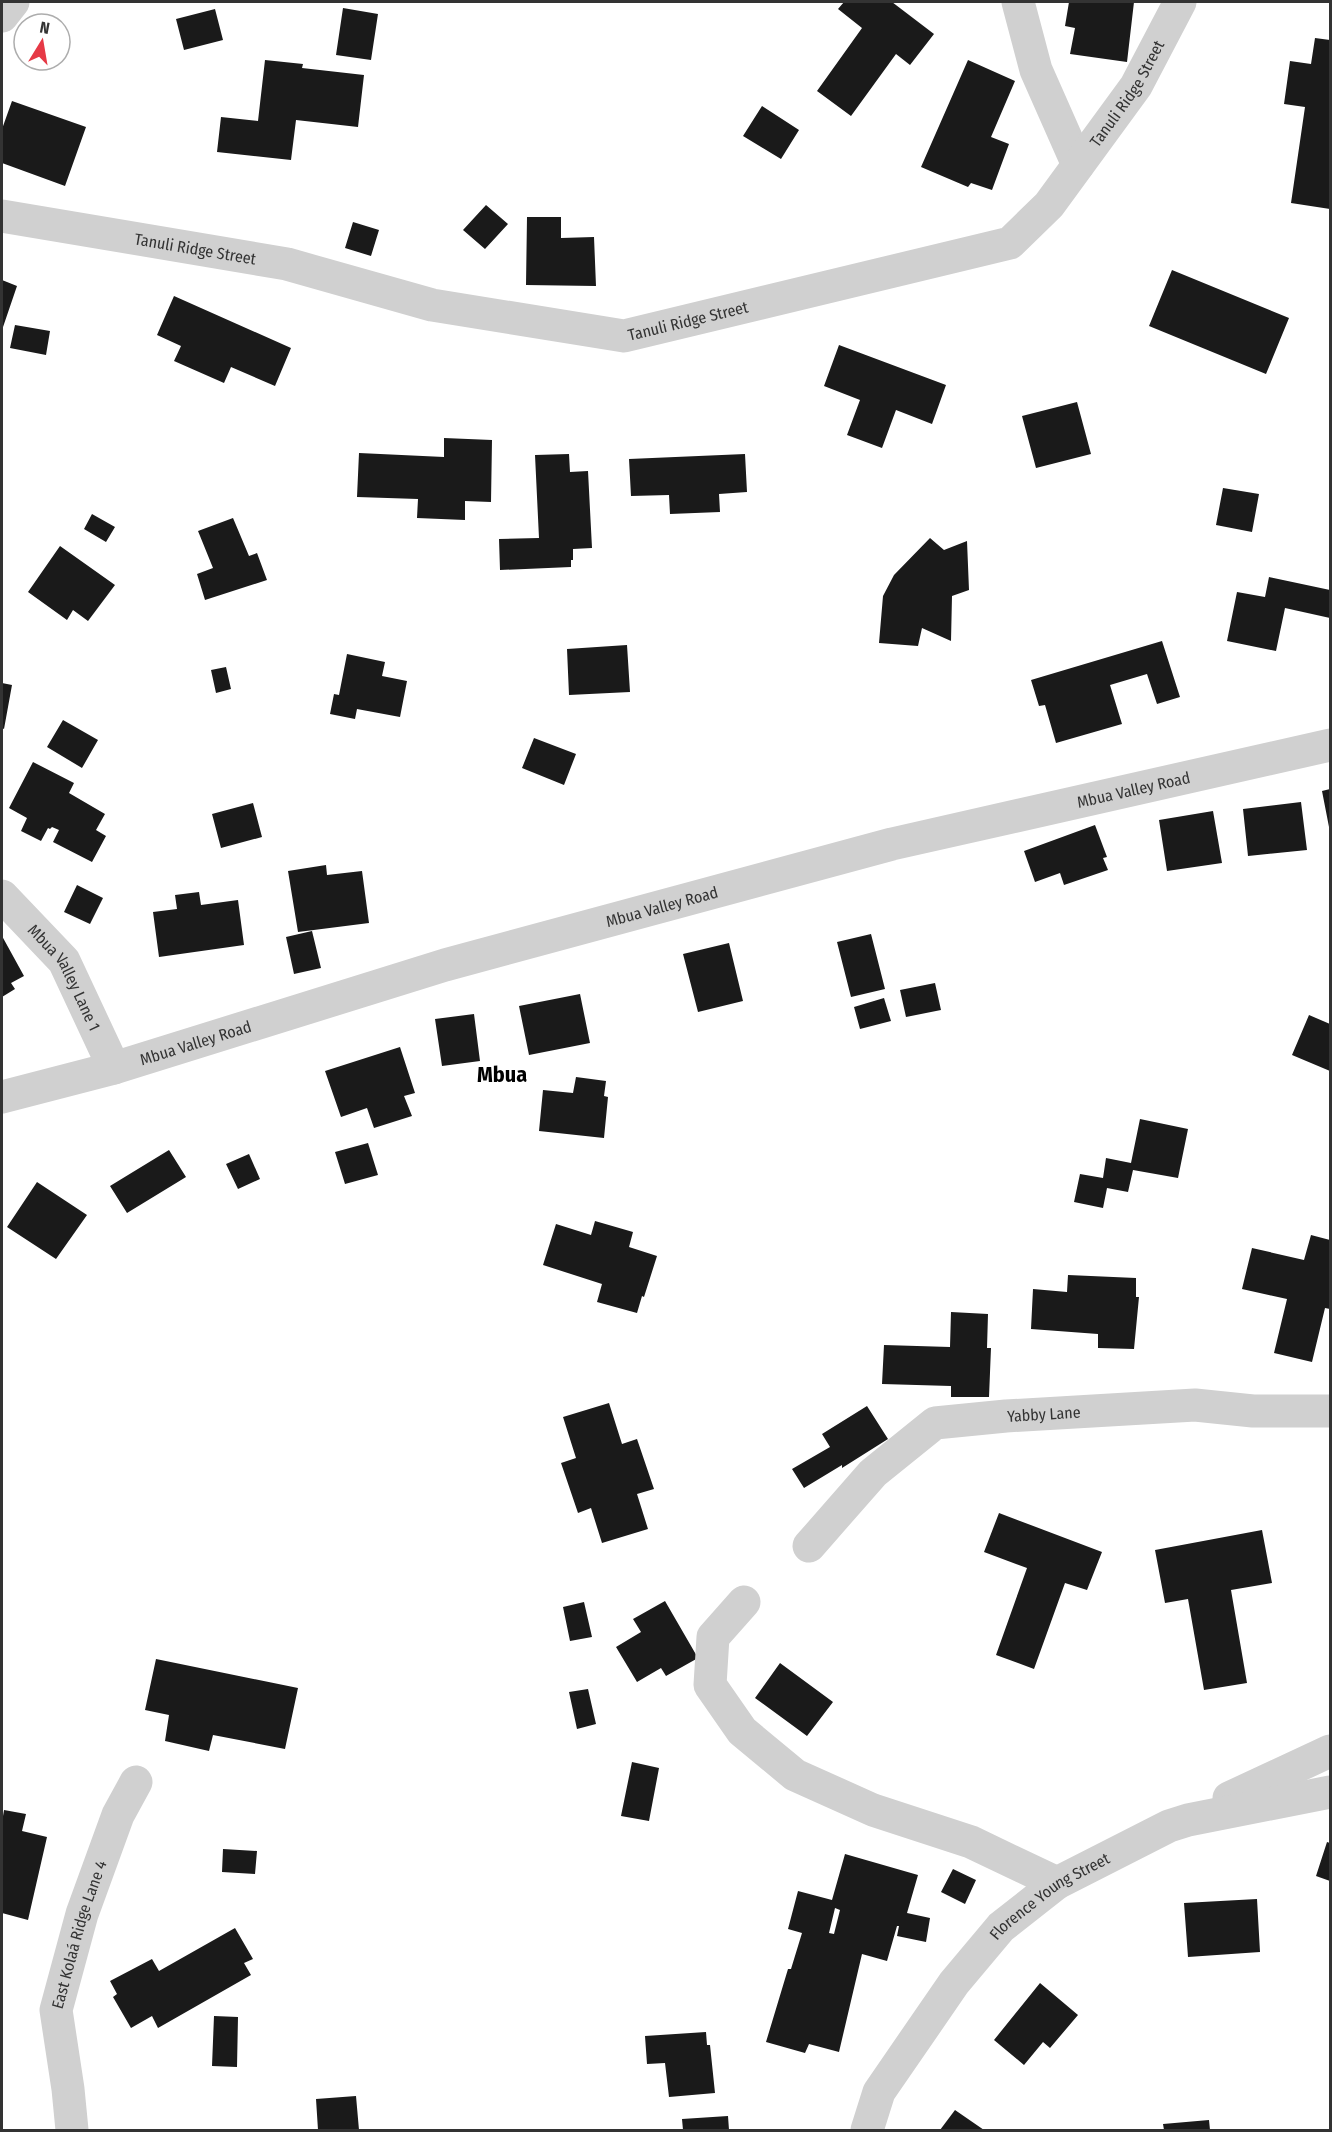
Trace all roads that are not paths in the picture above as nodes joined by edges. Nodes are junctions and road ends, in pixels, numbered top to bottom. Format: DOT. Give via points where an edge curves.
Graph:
graph roads {
  1 [pos="13,2"];
  2 [pos="1018,2"];
  3 [pos="1180,2"];
  4 [pos="2,16"];
  5 [pos="1078,165"];
  6 [pos="2,216"];
  7 [pos="1330,745"];
  8 [pos="2,896"];
  9 [pos="114,1068"];
  10 [pos="2,1098"];
  11 [pos="1330,1411"];
  12 [pos="809,1546"];
  13 [pos="744,1602"];
  14 [pos="1330,1751"];
  15 [pos="136,1782"];
  16 [pos="1330,1792"];
  17 [pos="1188,1820"];
  18 [pos="1057,1883"];
  19 [pos="72,2130"];
  20 [pos="867,2130"];
  1 -- 4 [label="street"];
  2 -- 5 [label="street" via="1035,70"];
  3 -- 5 [label="street, Tanuli Ridge Street" via="1136,86"];
  5 -- 6 [label="street, Tanuli Ridge Street" via="1049,205 1010,243 624,336 432,305 287,264"];
  7 -- 9 [label="street, Mbua Valley Road" via="892,844 445,965"];
  8 -- 9 [label="street, Mbua Valley Lane 1" via="64,961"];
  9 -- 10 [label="street, Mbua Valley Road"];
  11 -- 12 [label="street, Yabby Lane" via="1253,1412 1195,1405 935,1423 873,1473"];
  13 -- 18 [label="street" via="713,1637 710,1685 742,1731 795,1775 873,1810 970,1842"];
  14 -- 17 [label="street"];
  15 -- 19 [label="street, East Kolaá Ridge Lane 4" via="118,1815 82,1914 56,2010"];
  16 -- 17 [label="street, Florence Young Street"];
  17 -- 18 [label="street, Florence Young Street"];
  18 -- 20 [label="street, Florence Young Street" via="1001,1927 954,1983 879,2092"];
}
